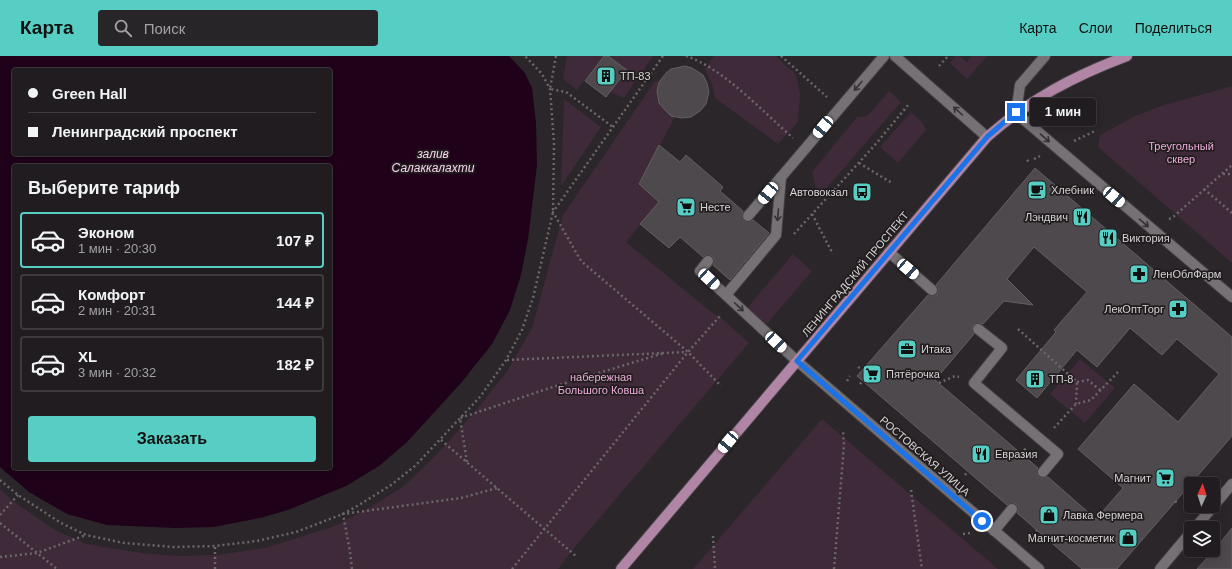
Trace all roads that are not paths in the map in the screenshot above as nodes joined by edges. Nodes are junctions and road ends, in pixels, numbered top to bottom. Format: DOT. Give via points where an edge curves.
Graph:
graph roads {
  1 [pos="884,56"];
  2 [pos="895,56"];
  3 [pos="1045,56"];
  4 [pos="1127,56"];
  5 [pos="1016,112"];
  6 [pos="987,137"];
  7 [pos="782,176"];
  8 [pos="748,216"];
  9 [pos="889,252"];
  10 [pos="708,261"];
  11 [pos="932,290"];
  12 [pos="1232,297"];
  13 [pos="729,298"];
  14 [pos="978,329"];
  15 [pos="797,361"];
  16 [pos="1042,472"];
  17 [pos="1232,484"];
  18 [pos="1012,509"];
  19 [pos="1201,521"];
  20 [pos="994,531"];
  21 [pos="1184,540"];
  22 [pos="620,569"];
  23 [pos="1038,569"];
  24 [pos="1160,569"];
  1 -- 7 [label="street, one-way"];
  6 -- 2 [label="street, one-way"];
  3 -- 5 [label="street" via="1020,85"];
  4 -- 5 [label="main road, ЛЕНИНГРАДСКИЙ ПРОСПЕКТ" via="1062,84"];
  5 -- 6 [label="main road, ЛЕНИНГРАДСКИЙ ПРОСПЕКТ"];
  5 -- 12 [label="street, one-way"];
  6 -- 9 [label="main road, ЛЕНИНГРАДСКИЙ ПРОСПЕКТ"];
  7 -- 8 [label="street"];
  7 -- 13 [label="street, one-way" via="776,235"];
  9 -- 11 [label="street"];
  9 -- 15 [label="main road, ЛЕНИНГРАДСКИЙ ПРОСПЕКТ"];
  10 -- 13 [label="street, РОСТОВСКАЯ УЛИЦА" via="700,271"];
  13 -- 15 [label="street, РОСТОВСКАЯ УЛИЦА, one-way"];
  14 -- 16 [label="street" via="1002,348 974,383 1058,454"];
  15 -- 20 [label="street, РОСТОВСКАЯ УЛИЦА"];
  15 -- 22 [label="main road, ЛЕНИНГРАДСКИЙ ПРОСПЕКТ"];
  17 -- 19 [label="street"];
  18 -- 20 [label="street"];
  20 -- 23 [label="street, РОСТОВСКАЯ УЛИЦА"];
  21 -- 24 [label="street"];
}
